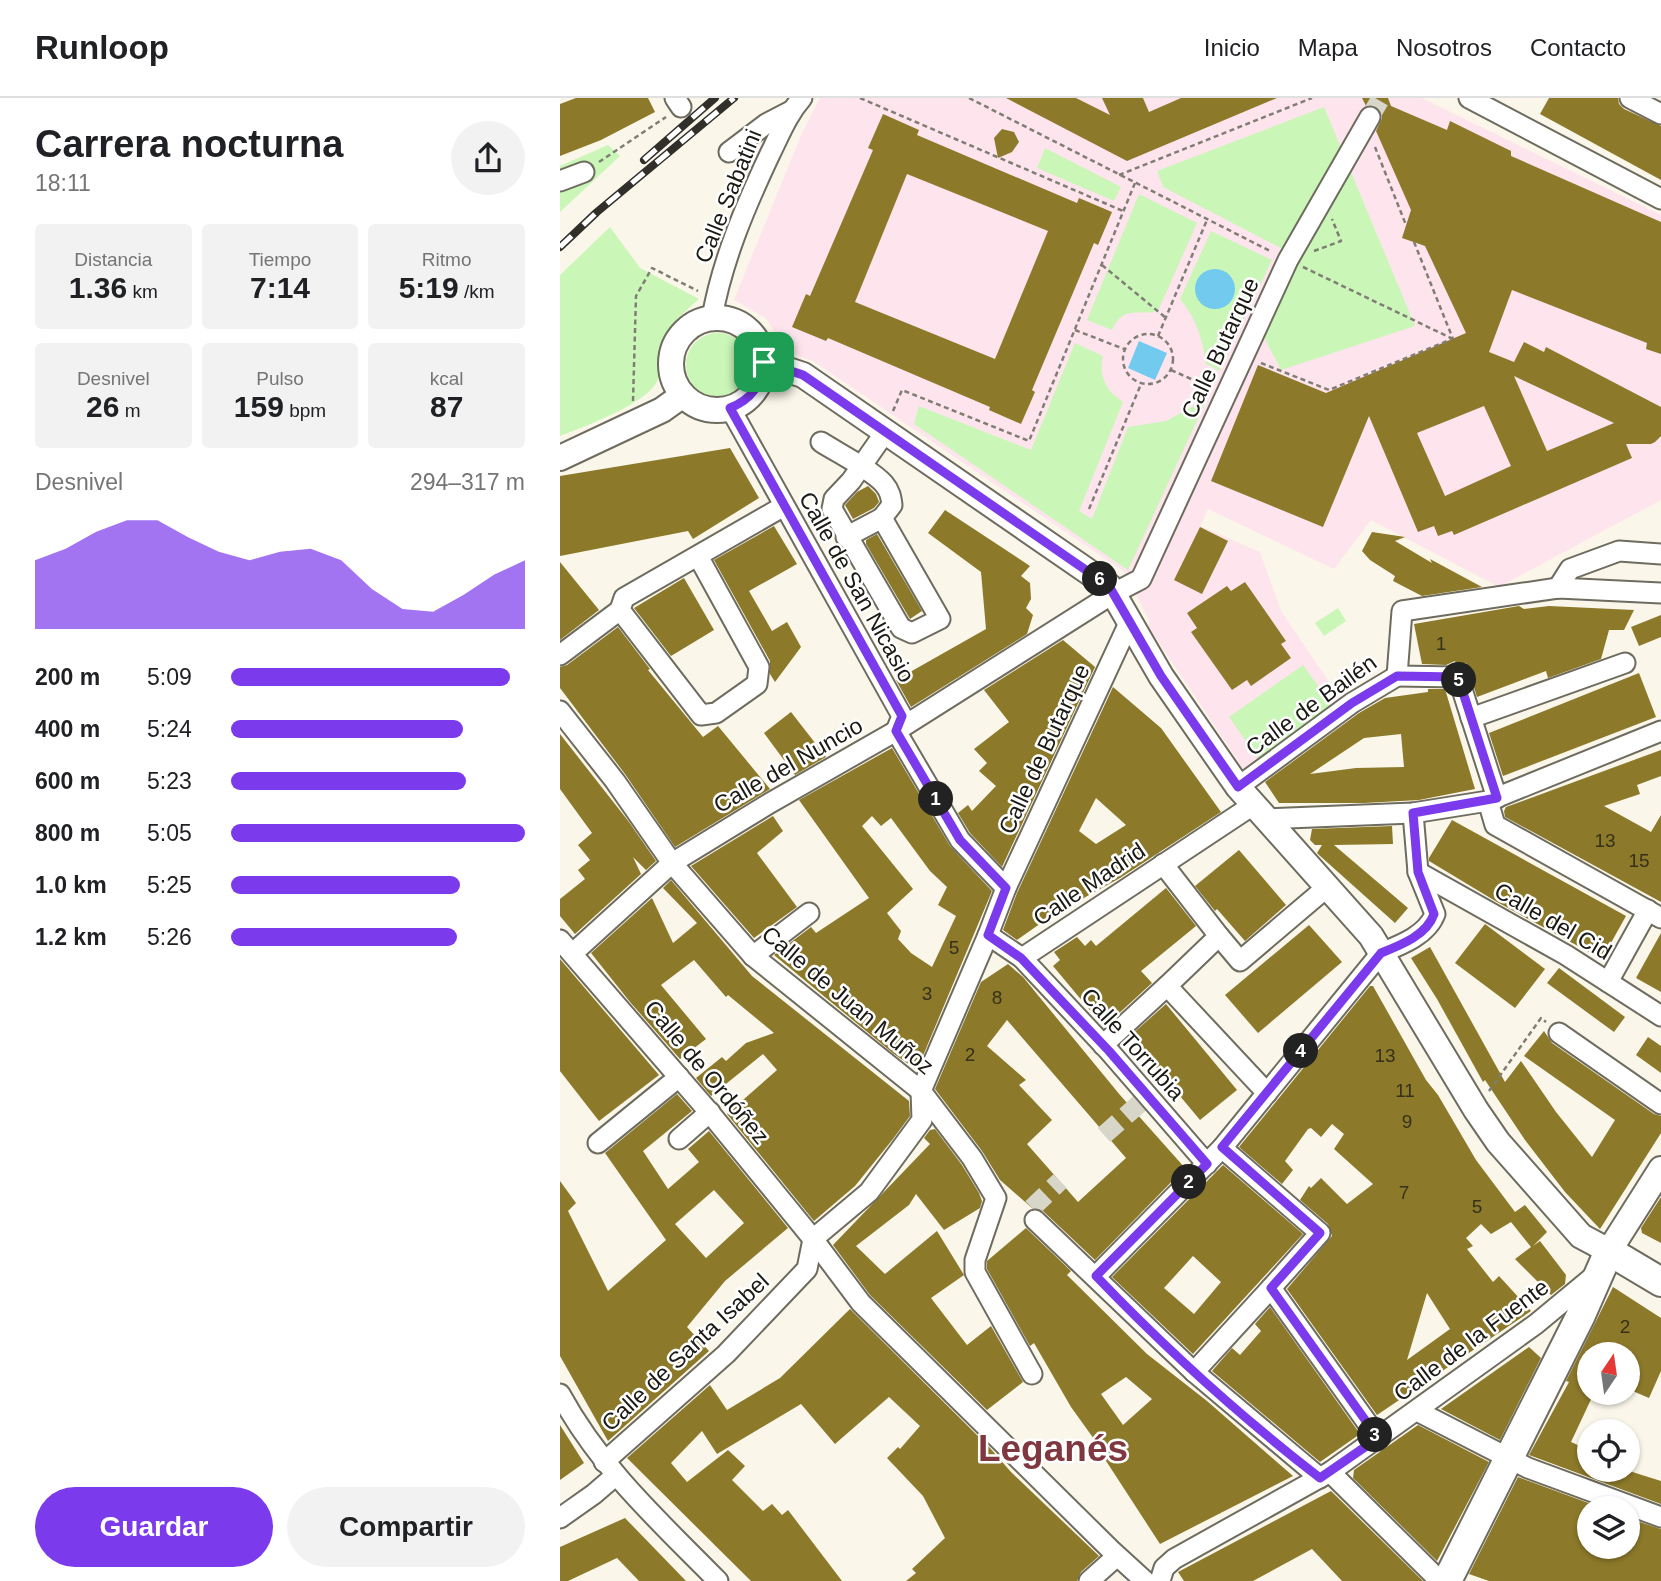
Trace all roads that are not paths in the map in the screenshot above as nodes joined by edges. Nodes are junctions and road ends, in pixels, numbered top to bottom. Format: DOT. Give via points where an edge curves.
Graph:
graph roads {
  1 [pos="1469,98"];
  2 [pos="1630,98"];
  3 [pos="797,104"];
  4 [pos="1661,114"];
  5 [pos="1368,120"];
  6 [pos="729,152"];
  7 [pos="584,172"];
  8 [pos="776,173"];
  9 [pos="560,181"];
  10 [pos="1661,198"];
  11 [pos="712,318"];
  12 [pos="764,362"];
  13 [pos="683,395"];
  14 [pos="730,408"];
  15 [pos="889,423"];
  16 [pos="821,442"];
  17 [pos="560,458"];
  18 [pos="861,468"];
  19 [pos="784,506"];
  20 [pos="882,518"];
  21 [pos="846,537"];
  22 [pos="1661,554"];
  23 [pos="698,556"];
  24 [pos="1558,588"];
  25 [pos="1114,593"];
  26 [pos="1661,593"];
  27 [pos="620,610"];
  28 [pos="1129,623"];
  29 [pos="560,655"];
  30 [pos="1625,663"];
  31 [pos="1397,676"];
  32 [pos="560,711"];
  33 [pos="1471,718"];
  34 [pos="896,731"];
  35 [pos="1661,731"];
  36 [pos="1493,799"];
  37 [pos="1252,804"];
  38 [pos="1413,813"];
  39 [pos="672,863"];
  40 [pos="1163,864"];
  41 [pos="1418,872"];
  42 [pos="1006,888"];
  43 [pos="1326,888"];
  44 [pos="808,914"];
  45 [pos="1655,914"];
  46 [pos="988,935"];
  47 [pos="1219,936"];
  48 [pos="566,947"];
  49 [pos="1381,953"];
  50 [pos="752,956"];
  51 [pos="1021,958"];
  52 [pos="1608,982"];
  53 [pos="1167,986"];
  54 [pos="1661,1016"];
  55 [pos="1559,1032"];
  56 [pos="1102,1045"];
  57 [pos="678,1077"];
  58 [pos="921,1091"];
  59 [pos="1267,1093"];
  60 [pos="1661,1104"];
  61 [pos="710,1112"];
  62 [pos="679,1139"];
  63 [pos="598,1143"];
  64 [pos="1222,1147"];
  65 [pos="1207,1164"];
  66 [pos="1661,1169"];
  67 [pos="1035,1220"];
  68 [pos="813,1239"];
  69 [pos="1605,1261"];
  70 [pos="1096,1276"];
  71 [pos="1661,1282"];
  72 [pos="1271,1288"];
  73 [pos="1194,1372"];
  74 [pos="1032,1374"];
  75 [pos="560,1394"];
  76 [pos="1417,1411"];
  77 [pos="1378,1438"];
  78 [pos="1508,1459"];
  79 [pos="610,1469"];
  80 [pos="1325,1475"];
  81 [pos="1661,1517"];
  82 [pos="560,1518"];
  83 [pos="1158,1551"];
  84 [pos="1118,1556"];
  85 [pos="1150,1580"];
  86 [pos="718,1581"];
  87 [pos="1089,1581"];
  88 [pos="1440,1581"];
  89 [pos="1447,1581"];
  1 -- 10 [label="street"];
  2 -- 4 [label="street"];
  3 -- 6 [label="street"];
  3 -- 8 [label="street" via="795,133"];
  3 -- 11 [label="street, Calle Sabatini" via="752,191 716,291"];
  5 -- 25 [label="street, Calle Butarque" via="1288,260 1142,579"];
  7 -- 9 [label="street"];
  11 -- 12 [label="main road" via="724,318 747,329 756,338"];
  11 -- 13 [label="main road" via="698,322 677,341 671,369"];
  12 -- 14 [label="main road" via="751,396"];
  12 -- 15 [label="main road" via="803,375"];
  13 -- 14 [label="main road" via="713,410"];
  13 -- 17 [label="main road" via="662,410"];
  14 -- 19 [label="street, Calle de San Nicasio"];
  15 -- 18 [label="street"];
  15 -- 25 [label="main road"];
  16 -- 18 [label="street"];
  18 -- 20 [label="street" via="890,492 892,505"];
  18 -- 21 [label="street" via="834,499 832,509"];
  19 -- 23 [label="street"];
  19 -- 34 [label="street, Calle de San Nicasio" via="902,716"];
  20 -- 21 [label="street"];
  20 -- 21 [label="street" via="940,619 912,633 901,628"];
  22 -- 24 [label="street" via="1619,551 1570,569"];
  23 -- 27 [label="street" via="624,598"];
  23 -- 27 [label="street" via="759,667 757,684 716,713 701,715"];
  24 -- 26 [label="street"];
  24 -- 31 [label="street, Calle de Bailén" via="1402,611"];
  25 -- 28 [label="main road"];
  25 -- 34 [label="street, Calle del Nuncio"];
  27 -- 29 [label="street"];
  28 -- 37 [label="main road"];
  28 -- 42 [label="street, Calle de Butarque"];
  30 -- 33 [label="street"];
  31 -- 33 [label="street" via="1458,677"];
  31 -- 37 [label="street, Calle de Bailén" via="1355,696"];
  32 -- 39 [label="street, Calle de Juan Muñoz"];
  33 -- 36 [label="street"];
  34 -- 39 [label="street, Calle del Nuncio"];
  34 -- 42 [label="street, Calle de San Nicasio" via="960,840"];
  35 -- 36 [label="street"];
  36 -- 38 [label="street"];
  36 -- 45 [label="street" via="1495,825"];
  37 -- 38 [label="street"];
  37 -- 40 [label="street, Calle Madrid"];
  37 -- 43 [label="main road"];
  38 -- 41 [label="street"];
  39 -- 48 [label="street, Calle del Nuncio"];
  39 -- 50 [label="street, Calle de Juan Muñoz"];
  40 -- 47 [label="street"];
  40 -- 51 [label="street, Calle Madrid"];
  41 -- 49 [label="street" via="1434,914 1431,924 1404,944"];
  41 -- 52 [label="street, Calle del Cid"];
  42 -- 46 [label="street, Calle de Butarque"];
  43 -- 47 [label="street" via="1240,961"];
  43 -- 49 [label="main road"];
  44 -- 50 [label="street"];
  45 -- 52 [label="street"];
  46 -- 51 [label="street"];
  46 -- 58 [label="street"];
  47 -- 53 [label="street"];
  48 -- 57 [label="street, Calle de Ordóñez"];
  49 -- 59 [label="street"];
  49 -- 69 [label="main road" via="1498,1142"];
  50 -- 58 [label="street, Calle de Juan Muñoz"];
  51 -- 56 [label="street, Calle Torrubia"];
  52 -- 54 [label="street, Calle del Cid"];
  53 -- 56 [label="street"];
  53 -- 59 [label="street"];
  55 -- 60 [label="street"];
  56 -- 65 [label="street, Calle Torrubia"];
  57 -- 61 [label="street, Calle de Ordóñez"];
  57 -- 63 [label="street"];
  58 -- 68 [label="street" via="922,1120 915,1130 869,1192"];
  58 -- 74 [label="street, Calle de Juan Muñoz" via="996,1198 975,1259 975,1272"];
  59 -- 64 [label="street"];
  61 -- 62 [label="street"];
  61 -- 68 [label="street, Calle de Ordóñez"];
  64 -- 65 [label="street"];
  64 -- 72 [label="street" via="1320,1233"];
  65 -- 70 [label="street"];
  66 -- 69 [label="main road"];
  67 -- 70 [label="street"];
  68 -- 79 [label="street, Calle de Santa Isabel" via="807,1269"];
  68 -- 84 [label="street, Calle de Ordóñez" via="861,1303"];
  69 -- 71 [label="highway"];
  69 -- 76 [label="street, Calle de la Fuente" via="1564,1303"];
  69 -- 78 [label="highway"];
  70 -- 73 [label="street"];
  72 -- 73 [label="street"];
  72 -- 77 [label="street"];
  73 -- 80 [label="street"];
  75 -- 79 [label="street" via="579,1429"];
  76 -- 77 [label="street, Calle de la Fuente"];
  76 -- 78 [label="street"];
  77 -- 80 [label="street, Calle de la Fuente"];
  78 -- 81 [label="street"];
  78 -- 89 [label="highway"];
  79 -- 82 [label="street, Calle de Santa Isabel" via="594,1494"];
  79 -- 86 [label="street"];
  80 -- 85 [label="street, Calle de la Fuente" via="1174,1559"];
  80 -- 88 [label="street"];
  83 -- 85 [label="street" via="1162,1558"];
  84 -- 85 [label="street, Calle de Ordóñez"];
  84 -- 87 [label="street"];
}
